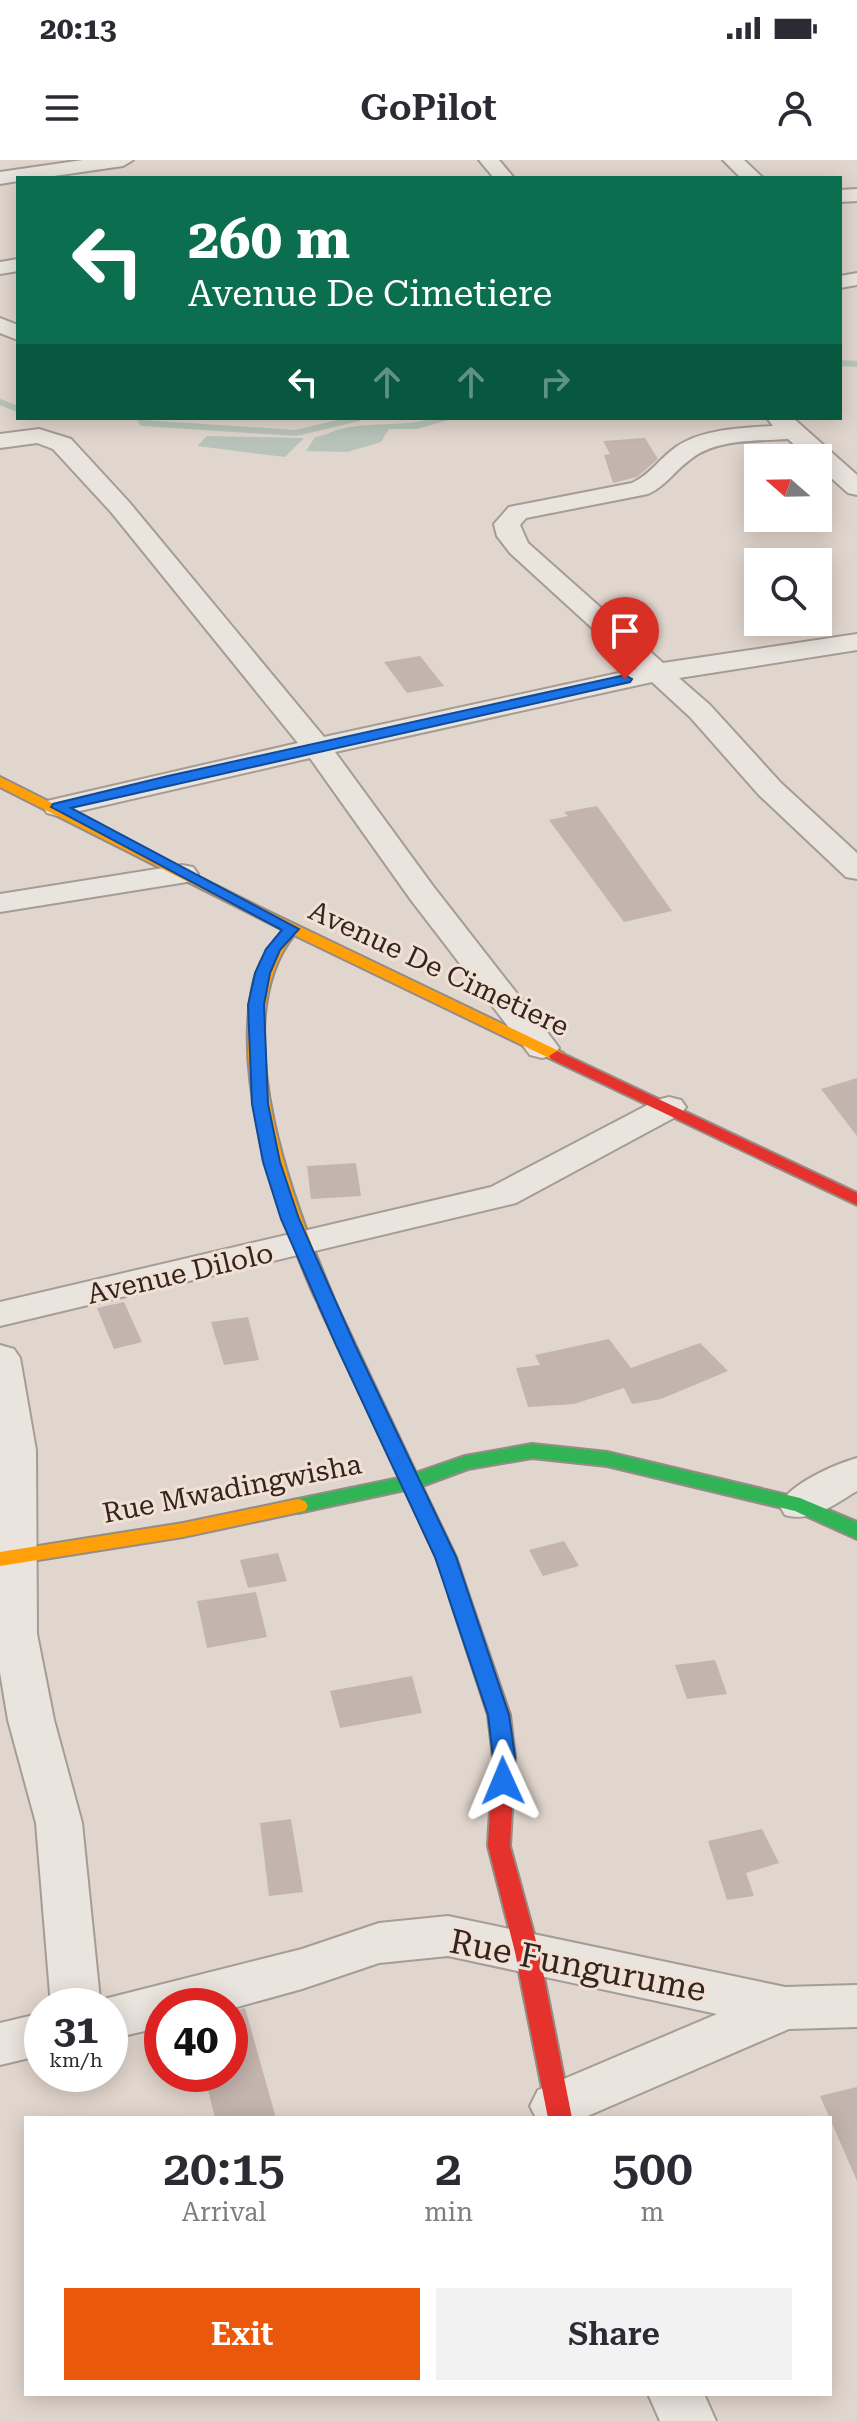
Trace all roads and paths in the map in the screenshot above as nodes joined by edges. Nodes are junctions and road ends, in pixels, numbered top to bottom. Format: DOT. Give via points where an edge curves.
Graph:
graph roads {
  1 [pos="123,160"];
  2 [pos="489,160"];
  3 [pos="733,160"];
  4 [pos="502,176"];
  5 [pos="751,176"];
  6 [pos="0,178"];
  7 [pos="786,425"];
  8 [pos="0,441"];
  9 [pos="857,488"];
  10 [pos="857,642"];
  11 [pos="655,673"];
  12 [pos="317,747"];
  13 [pos="0,781"];
  14 [pos="58,807"];
  15 [pos="857,870"];
  16 [pos="182,874"];
  17 [pos="0,903"];
  18 [pos="291,929"];
  19 [pos="542,1048"];
  20 [pos="669,1107"];
  21 [pos="857,1200"];
  22 [pos="301,1245"];
  23 [pos="0,1314"];
  24 [pos="0,1358"];
  25 [pos="857,1472"];
  26 [pos="412,1482"];
  27 [pos="800,1505"];
  28 [pos="857,1532"];
  29 [pos="8,1557"];
  30 [pos="527,1952"];
  31 [pos="74,1988"];
  32 [pos="230,1988"];
  33 [pos="857,2006"];
  34 [pos="785,2008"];
  35 [pos="24,2038"];
  36 [pos="0,2044"];
  37 [pos="558,2112"];
  38 [pos="677,2396"];
  39 [pos="688,2421"];
  1 -- 6 [label="street"];
  2 -- 4 [label="street"];
  3 -- 5 [label="street"];
  7 -- 9 [label="street"];
  7 -- 11 [label="street" via="688,449 653,484 639,489 518,512 507,524 519,548"];
  8 -- 12 [label="street" via="39,436 62,444"];
  10 -- 11 [label="street"];
  11 -- 12 [label="street"];
  11 -- 15 [label="street" via="700,711 770,789"];
  12 -- 14 [label="street"];
  12 -- 19 [label="street"];
  13 -- 14 [label="street, Avenue De Cimetiere"];
  14 -- 16 [label="street, Avenue De Cimetiere"];
  16 -- 17 [label="street"];
  16 -- 18 [label="street, Avenue De Cimetiere"];
  18 -- 19 [label="street, Avenue De Cimetiere"];
  18 -- 22 [label="street" via="273,949 256,1005 260,1104 272,1162"];
  19 -- 20 [label="street, Avenue De Cimetiere"];
  20 -- 21 [label="street, Avenue De Cimetiere"];
  20 -- 22 [label="street, Avenue Dilolo" via="503,1195"];
  22 -- 23 [label="street, Avenue Dilolo"];
  22 -- 26 [label="street"];
  24 -- 29 [label="street" via="16,1450"];
  25 -- 27 [label="street"];
  26 -- 27 [label="street, Rue Mwadingwisha" via="465,1463 532,1451 607,1459"];
  26 -- 29 [label="street, Rue Mwadingwisha" via="183,1530"];
  26 -- 30 [label="street" via="446,1557 499,1715 504,1757 499,1846"];
  27 -- 28 [label="street, Rue Mwadingwisha"];
  29 -- 31 [label="street" via="31,1720 59,1823"];
  30 -- 32 [label="street, Rue Fungurume" via="448,1936 379,1943"];
  30 -- 34 [label="street, Rue Fungurume"];
  30 -- 37 [label="street"];
  33 -- 34 [label="street, Rue Fungurume"];
  34 -- 37 [label="street"];
  35 -- 36 [label="street"];
  38 -- 39 [label="street"];
}
